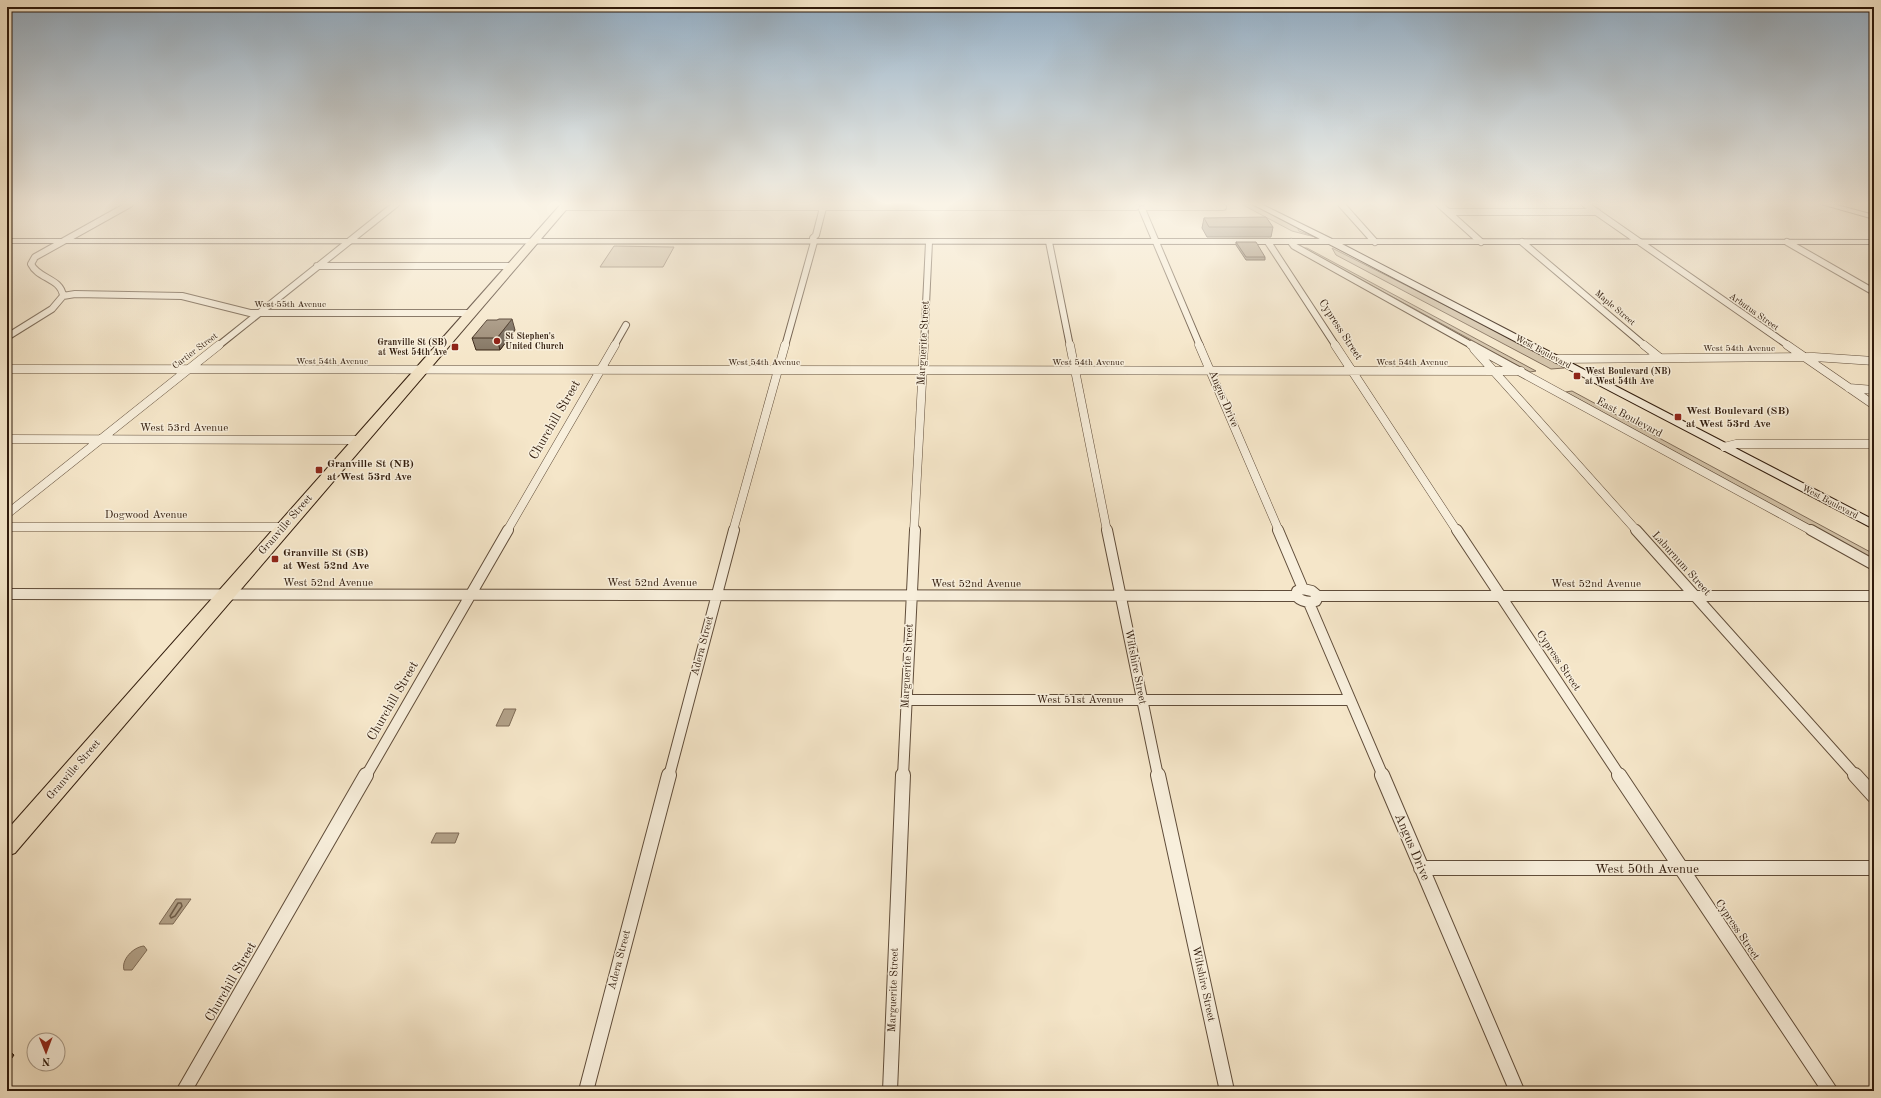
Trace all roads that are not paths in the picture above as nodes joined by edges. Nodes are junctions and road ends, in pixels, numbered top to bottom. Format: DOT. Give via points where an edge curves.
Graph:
graph roads {
  1 [pos="36,255"];
  2 [pos="331,255"];
  3 [pos="522,255"];
  4 [pos="810,255"];
  5 [pos="927,255"];
  6 [pos="1052,255"];
  7 [pos="1162,255"];
  8 [pos="1277,255"];
  9 [pos="1311,255"];
  10 [pos="1355,255"];
  11 [pos="1538,255"];
  12 [pos="1658,255"];
  13 [pos="1810,255"];
  14 [pos="318,266"];
  15 [pos="512,266"];
  16 [pos="1874,292"];
  17 [pos="63,296"];
  18 [pos="259,313"];
  19 [pos="471,313"];
  20 [pos="626,325"];
  21 [pos="7,337"];
  22 [pos="1476,346"];
  23 [pos="1659,357"];
  24 [pos="1803,357"];
  25 [pos="1556,360"];
  26 [pos="1874,361"];
  27 [pos="7,369"];
  28 [pos="187,370"];
  29 [pos="422,370"];
  30 [pos="600,370"];
  31 [pos="777,370"];
  32 [pos="1074,370"];
  33 [pos="923,371"];
  34 [pos="1211,371"];
  35 [pos="1352,371"];
  36 [pos="1493,371"];
  37 [pos="1521,371"];
  38 [pos="1849,388"];
  39 [pos="1874,390"];
  40 [pos="1874,405"];
  41 [pos="7,439"];
  42 [pos="100,439"];
  43 [pos="361,440"];
  44 [pos="1874,444"];
  45 [pos="1724,447"];
  46 [pos="7,514"];
  47 [pos="1874,525"];
  48 [pos="7,527"];
  49 [pos="284,527"];
  50 [pos="1874,565"];
  51 [pos="1300,593"];
  52 [pos="7,594"];
  53 [pos="226,595"];
  54 [pos="470,595"];
  55 [pos="716,595"];
  56 [pos="912,595"];
  57 [pos="1500,596"];
  58 [pos="1693,596"];
  59 [pos="1874,596"];
  60 [pos="1121,597"];
  61 [pos="1313,599"];
  62 [pos="906,700"];
  63 [pos="1141,700"];
  64 [pos="1350,700"];
  65 [pos="1874,796"];
  66 [pos="7,846"];
  67 [pos="1421,868"];
  68 [pos="1874,868"];
  69 [pos="1682,869"];
  70 [pos="184,1091"];
  71 [pos="586,1091"];
  72 [pos="890,1091"];
  73 [pos="1227,1091"];
  74 [pos="1517,1091"];
  75 [pos="1830,1091"];
  1 -- 17 [label="street" via="31,264 37,274 62,289"];
  2 -- 14 [label="street, Cartier Street"];
  3 -- 15 [label="highway, Granville Street"];
  4 -- 31 [label="street, Adera Street"];
  5 -- 33 [label="street, Marguerite Street"];
  6 -- 32 [label="street, Wiltshire Street"];
  7 -- 34 [label="street, Angus Drive"];
  8 -- 35 [label="street, Cypress Street"];
  9 -- 22 [label="street, East Boulevard"];
  10 -- 25 [label="street, West Boulevard"];
  11 -- 23 [label="street, Maple Street"];
  12 -- 24 [label="street, Arbutus Street"];
  13 -- 16 [label="street"];
  14 -- 15 [label="street"];
  14 -- 18 [label="street, Cartier Street"];
  15 -- 19 [label="highway, Granville Street"];
  17 -- 18 [label="street, West 55th Avenue" via="171,295 249,313"];
  17 -- 21 [label="street" via="52,309"];
  18 -- 19 [label="street, West 55th Avenue"];
  18 -- 28 [label="street, Cartier Street"];
  19 -- 29 [label="highway, Granville Street"];
  20 -- 30 [label="street, Churchill Street"];
  22 -- 36 [label="street, Laburnum Street" via="1474,349"];
  22 -- 37 [label="street, East Boulevard"];
  23 -- 24 [label="street, West 54th Avenue"];
  23 -- 25 [label="street, West 54th Avenue"];
  24 -- 26 [label="street, West 54th Avenue"];
  24 -- 38 [label="street, Arbutus Street"];
  25 -- 45 [label="street, West Boulevard"];
  27 -- 28 [label="street, West 54th Avenue"];
  28 -- 29 [label="street, West 54th Avenue"];
  28 -- 42 [label="street, Cartier Street"];
  29 -- 30 [label="street, West 54th Avenue"];
  29 -- 43 [label="highway, Granville Street"];
  30 -- 31 [label="street, West 54th Avenue"];
  30 -- 54 [label="street, Churchill Street"];
  31 -- 33 [label="street, West 54th Avenue"];
  31 -- 55 [label="street, Adera Street"];
  32 -- 33 [label="street, West 54th Avenue"];
  32 -- 34 [label="street, West 54th Avenue"];
  32 -- 60 [label="street, Wiltshire Street"];
  33 -- 56 [label="street, Marguerite Street"];
  34 -- 35 [label="street, West 54th Avenue"];
  34 -- 51 [label="street, Angus Drive"];
  35 -- 36 [label="street, West 54th Avenue"];
  35 -- 57 [label="street, Cypress Street"];
  36 -- 37 [label="street, West 54th Avenue"];
  36 -- 58 [label="street, Laburnum Street"];
  37 -- 50 [label="street, East Boulevard"];
  38 -- 39 [label="street"];
  38 -- 40 [label="street, Arbutus Street"];
  41 -- 42 [label="street, West 53rd Avenue"];
  42 -- 43 [label="street, West 53rd Avenue"];
  42 -- 46 [label="street, Cartier Street"];
  43 -- 49 [label="highway, Granville Street"];
  44 -- 45 [label="street" via="1736,444"];
  45 -- 47 [label="street, West Boulevard"];
  48 -- 49 [label="street, Dogwood Avenue"];
  49 -- 53 [label="highway, Granville Street"];
  51 -- 60 [label="street, West 52nd Avenue"];
  51 -- 61 [label="street" via="1312,591"];
  52 -- 53 [label="street, West 52nd Avenue"];
  53 -- 54 [label="street, West 52nd Avenue"];
  53 -- 66 [label="highway, Granville Street"];
  54 -- 55 [label="street, West 52nd Avenue"];
  54 -- 70 [label="street, Churchill Street"];
  55 -- 56 [label="street, West 52nd Avenue"];
  55 -- 71 [label="street, Adera Street"];
  56 -- 60 [label="street, West 52nd Avenue"];
  56 -- 62 [label="street, Marguerite Street"];
  57 -- 58 [label="street, West 52nd Avenue"];
  57 -- 61 [label="street, West 52nd Avenue"];
  57 -- 69 [label="street, Cypress Street"];
  58 -- 59 [label="street, West 52nd Avenue"];
  58 -- 65 [label="street, Laburnum Street"];
  60 -- 63 [label="street, Wiltshire Street"];
  61 -- 64 [label="street, Angus Drive"];
  62 -- 63 [label="street, West 51st Avenue"];
  62 -- 72 [label="street, Marguerite Street"];
  63 -- 64 [label="street, West 51st Avenue"];
  63 -- 73 [label="street, Wiltshire Street"];
  64 -- 67 [label="street, Angus Drive"];
  67 -- 69 [label="street, West 50th Avenue"];
  67 -- 74 [label="street, Angus Drive"];
  68 -- 69 [label="street, West 50th Avenue"];
  69 -- 75 [label="street, Cypress Street"];
}
